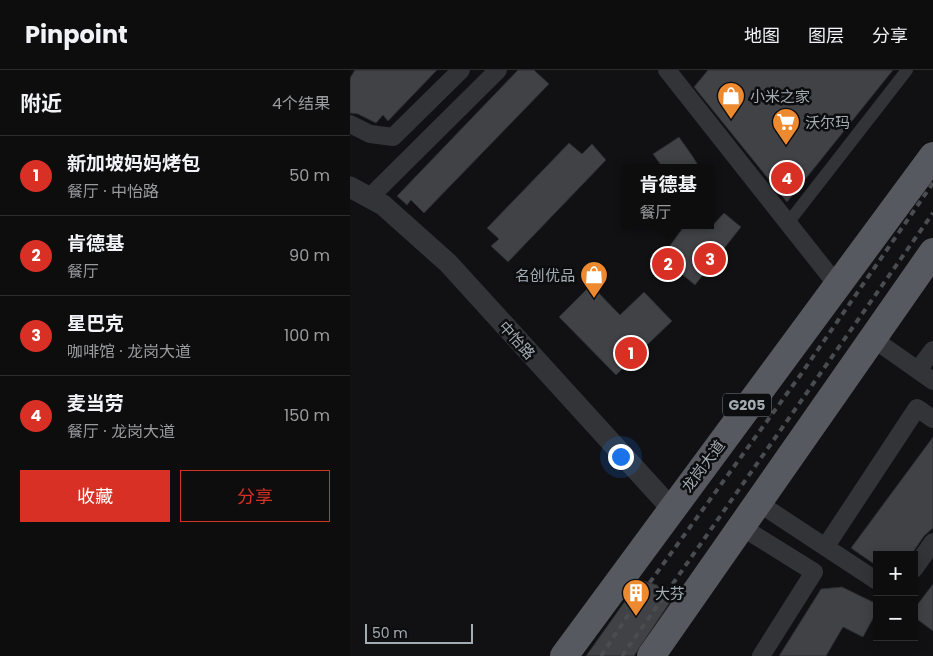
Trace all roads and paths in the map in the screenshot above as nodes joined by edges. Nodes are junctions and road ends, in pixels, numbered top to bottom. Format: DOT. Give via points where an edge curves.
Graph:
graph roads {
  1 [pos="461,70"];
  2 [pos="498,70"];
  3 [pos="667,70"];
  4 [pos="907,70"];
  5 [pos="350,124"];
  6 [pos="933,156"];
  7 [pos="350,188"];
  8 [pos="369,198"];
  9 [pos="788,223"];
  10 [pos="933,252"];
  11 [pos="837,285"];
  12 [pos="872,338"];
  13 [pos="933,350"];
  14 [pos="918,370"];
  15 [pos="933,381"];
  16 [pos="933,419"];
  17 [pos="757,502"];
  18 [pos="671,508"];
  19 [pos="740,526"];
  20 [pos="933,542"];
  21 [pos="826,546"];
  22 [pos="918,563"];
  23 [pos="873,578"];
  24 [pos="656,654"];
  25 [pos="564,656"];
  26 [pos="761,656"];
  1 -- 5 [label="street" via="393,137 370,134"];
  2 -- 8 [label="street"];
  3 -- 9 [label="street"];
  4 -- 9 [label="street"];
  6 -- 11 [label="highway, 龙岗大道 / G205"];
  7 -- 8 [label="street, 中怡路"];
  8 -- 18 [label="street, 中怡路" via="383,205 448,262"];
  9 -- 11 [label="street"];
  10 -- 12 [label="highway"];
  11 -- 18 [label="highway, 龙岗大道 / G205"];
  12 -- 14 [label="street"];
  12 -- 17 [label="highway"];
  13 -- 14 [label="street"];
  14 -- 15 [label="street"];
  16 -- 21 [label="street" via="917,408"];
  17 -- 19 [label="highway"];
  17 -- 21 [label="street"];
  18 -- 25 [label="highway, 龙岗大道 / G205"];
  19 -- 24 [label="highway"];
  19 -- 26 [label="street" via="814,572"];
  20 -- 22 [label="street"];
  21 -- 23 [label="street"];
}
